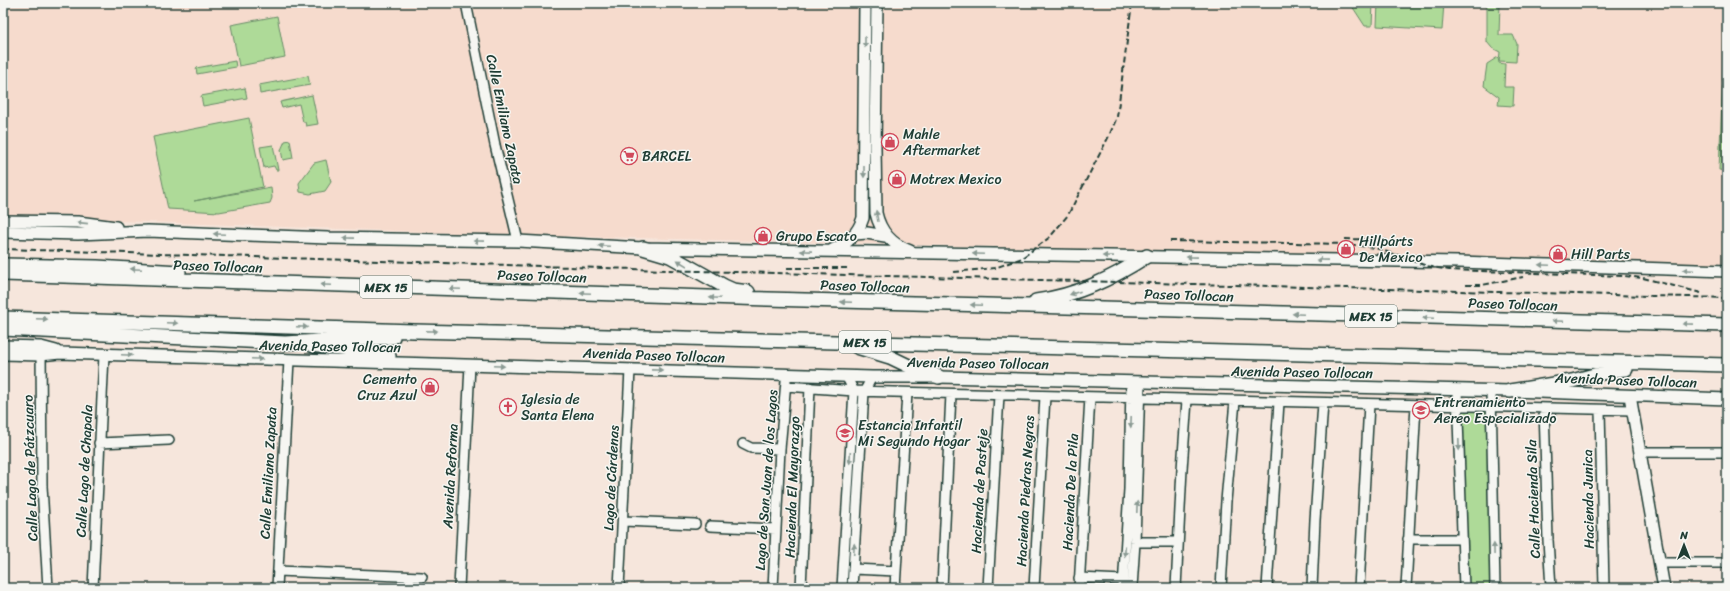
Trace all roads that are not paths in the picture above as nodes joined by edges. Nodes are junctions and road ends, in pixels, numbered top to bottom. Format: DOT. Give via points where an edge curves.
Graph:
graph roads {
  1 [pos="466,3"];
  2 [pos="865,3"];
  3 [pos="877,3"];
  4 [pos="870,89"];
  5 [pos="870,147"];
  6 [pos="3,221"];
  7 [pos="148,231"];
  8 [pos="3,232"];
  9 [pos="855,234"];
  10 [pos="885,236"];
  11 [pos="518,241"];
  12 [pos="643,248"];
  13 [pos="824,251"];
  14 [pos="912,252"];
  15 [pos="1147,256"];
  16 [pos="3,265"];
  17 [pos="1727,271"];
  18 [pos="3,274"];
  19 [pos="229,282"];
  20 [pos="768,299"];
  21 [pos="1015,306"];
  22 [pos="3,318"];
  23 [pos="1727,325"];
  24 [pos="3,329"];
  25 [pos="414,331"];
  26 [pos="832,341"];
  27 [pos="285,343"];
  28 [pos="3,346"];
  29 [pos="40,351"];
  30 [pos="3,354"];
  31 [pos="104,355"];
  32 [pos="289,360"];
  33 [pos="420,362"];
  34 [pos="1666,363"];
  35 [pos="470,364"];
  36 [pos="1727,365"];
  37 [pos="630,370"];
  38 [pos="787,374"];
  39 [pos="846,376"];
  40 [pos="872,377"];
  41 [pos="939,377"];
  42 [pos="1136,383"];
  43 [pos="786,386"];
  44 [pos="810,387"];
  45 [pos="854,391"];
  46 [pos="1457,391"];
  47 [pos="1471,391"];
  48 [pos="1510,391"];
  49 [pos="864,392"];
  50 [pos="1491,392"];
  51 [pos="907,393"];
  52 [pos="951,394"];
  53 [pos="999,395"];
  54 [pos="1045,396"];
  55 [pos="1630,396"];
  56 [pos="1090,397"];
  57 [pos="1136,398"];
  58 [pos="1727,399"];
  59 [pos="1187,400"];
  60 [pos="1235,401"];
  61 [pos="1279,402"];
  62 [pos="1323,403"];
  63 [pos="1369,404"];
  64 [pos="1416,405"];
  65 [pos="1457,406"];
  66 [pos="1470,406"];
  67 [pos="1491,407"];
  68 [pos="1544,408"];
  69 [pos="1600,410"];
  70 [pos="1632,410"];
  71 [pos="169,440"];
  72 [pos="99,443"];
  73 [pos="743,444"];
  74 [pos="780,449"];
  75 [pos="1640,452"];
  76 [pos="1727,452"];
  77 [pos="1133,489"];
  78 [pos="847,502"];
  79 [pos="857,503"];
  80 [pos="623,521"];
  81 [pos="695,524"];
  82 [pos="710,526"];
  83 [pos="776,529"];
  84 [pos="1462,538"];
  85 [pos="1408,539"];
  86 [pos="1136,542"];
  87 [pos="1178,542"];
  88 [pos="1659,563"];
  89 [pos="1727,564"];
  90 [pos="853,569"];
  91 [pos="278,571"];
  92 [pos="896,571"];
  93 [pos="422,577"];
  94 [pos="1079,578"];
  95 [pos="1123,584"];
  96 [pos="48,588"];
  97 [pos="93,588"];
  98 [pos="277,588"];
  99 [pos="459,588"];
  100 [pos="619,588"];
  101 [pos="773,588"];
  102 [pos="801,588"];
  103 [pos="842,588"];
  104 [pos="852,588"];
  105 [pos="895,588"];
  106 [pos="942,588"];
  107 [pos="988,588"];
  108 [pos="1034,588"];
  109 [pos="1079,588"];
  110 [pos="1132,588"];
  111 [pos="1176,588"];
  112 [pos="1221,588"];
  113 [pos="1267,588"];
  114 [pos="1312,588"];
  115 [pos="1359,588"];
  116 [pos="1406,588"];
  117 [pos="1464,588"];
  118 [pos="1496,588"];
  119 [pos="1551,588"];
  120 [pos="1604,588"];
  121 [pos="1664,588"];
  1 -- 11 [label="street, Calle Emiliano Zapata"];
  2 -- 4 [label="main road, one-way"];
  3 -- 4 [label="main road"];
  4 -- 5 [label="main road"];
  5 -- 9 [label="main road, one-way" via="864,210"];
  10 -- 5 [label="main road, one-way" via="876,213"];
  7 -- 6 [label="main road, one-way" via="78,222"];
  7 -- 8 [label="main road" via="78,234"];
  11 -- 7 [label="main road, one-way" via="328,238"];
  9 -- 10 [label="main road"];
  9 -- 13 [label="main road" via="842,246"];
  10 -- 14 [label="main road"];
  12 -- 11 [label="main road, one-way"];
  13 -- 12 [label="main road, one-way"];
  20 -- 12 [label="highway, one-way" via="759,294 733,290 670,256"];
  13 -- 14 [label="main road"];
  15 -- 14 [label="main road, one-way"];
  17 -- 15 [label="main road, one-way" via="1458,262"];
  15 -- 21 [label="highway, one-way" via="1127,269 1081,291"];
  19 -- 16 [label="highway, one-way" via="209,275 178,272"];
  18 -- 19 [label="highway, Paseo Tollocan / MEX 15"];
  20 -- 19 [label="highway, Paseo Tollocan / MEX 15, one-way"];
  21 -- 20 [label="highway, Paseo Tollocan / MEX 15, one-way"];
  23 -- 21 [label="highway, Paseo Tollocan / MEX 15, one-way"];
  22 -- 25 [label="highway, MEX 15, one-way"];
  24 -- 27 [label="highway"];
  25 -- 26 [label="highway, MEX 15, one-way"];
  25 -- 27 [label="highway" via="404,336 379,339"];
  26 -- 34 [label="highway, MEX 15"];
  26 -- 41 [label="highway" via="884,355"];
  27 -- 33 [label="main road"];
  28 -- 29 [label="main road, Avenida Paseo Tollocan"];
  29 -- 30 [label="main road, Avenida Paseo Tollocan"];
  29 -- 31 [label="main road, Avenida Paseo Tollocan"];
  29 -- 96 [label="street, Calle Lago de Pátzcuaro" via="42,486"];
  31 -- 32 [label="main road, Avenida Paseo Tollocan, one-way"];
  31 -- 72 [label="street, Calle Lago de Chapala"];
  32 -- 33 [label="main road, Avenida Paseo Tollocan"];
  32 -- 91 [label="street, Calle Emiliano Zapata"];
  33 -- 35 [label="main road, Avenida Paseo Tollocan"];
  34 -- 36 [label="highway, MEX 15"];
  34 -- 48 [label="highway" via="1613,370"];
  35 -- 37 [label="main road, Avenida Paseo Tollocan, one-way"];
  35 -- 99 [label="street, Avenida Reforma"];
  37 -- 38 [label="main road, Avenida Paseo Tollocan, one-way"];
  37 -- 80 [label="street, Lago de Cárdenas"];
  38 -- 39 [label="main road, Avenida Paseo Tollocan"];
  38 -- 43 [label="street, Lago de San Juan de los Lagos"];
  39 -- 40 [label="main road, Avenida Paseo Tollocan"];
  39 -- 45 [label="street"];
  40 -- 41 [label="main road, Avenida Paseo Tollocan"];
  40 -- 49 [label="street"];
  41 -- 42 [label="main road, Avenida Paseo Tollocan"];
  42 -- 46 [label="main road, Avenida Paseo Tollocan"];
  42 -- 57 [label="street"];
  43 -- 44 [label="street"];
  43 -- 74 [label="street, Lago de San Juan de los Lagos"];
  44 -- 45 [label="street"];
  44 -- 102 [label="street, Hacienda El Mayorazgo"];
  45 -- 49 [label="street"];
  45 -- 78 [label="street, one-way"];
  46 -- 47 [label="main road, Avenida Paseo Tollocan"];
  46 -- 65 [label="street"];
  47 -- 50 [label="main road, Avenida Paseo Tollocan"];
  47 -- 66 [label="street"];
  48 -- 50 [label="main road, Avenida Paseo Tollocan"];
  48 -- 55 [label="main road, Avenida Paseo Tollocan"];
  49 -- 51 [label="street"];
  49 -- 79 [label="street"];
  50 -- 67 [label="street"];
  51 -- 52 [label="street"];
  51 -- 92 [label="street"];
  52 -- 53 [label="street"];
  52 -- 106 [label="street"];
  53 -- 54 [label="street"];
  53 -- 107 [label="street, Hacienda de Pasteje"];
  54 -- 56 [label="street"];
  54 -- 108 [label="street, Hacienda Piedras Negras"];
  55 -- 58 [label="main road, Avenida Paseo Tollocan"];
  55 -- 70 [label="main road"];
  56 -- 57 [label="street"];
  56 -- 94 [label="street, Hacienda De la Pila"];
  57 -- 59 [label="street"];
  57 -- 77 [label="street"];
  59 -- 60 [label="street"];
  59 -- 87 [label="street"];
  60 -- 61 [label="street"];
  60 -- 112 [label="street"];
  61 -- 62 [label="street"];
  61 -- 113 [label="street"];
  62 -- 63 [label="street"];
  62 -- 114 [label="street"];
  63 -- 64 [label="street"];
  63 -- 115 [label="street"];
  64 -- 65 [label="street"];
  64 -- 85 [label="street"];
  65 -- 66 [label="street"];
  65 -- 84 [label="street, one-way"];
  66 -- 67 [label="street"];
  67 -- 68 [label="street"];
  118 -- 67 [label="street, one-way"];
  68 -- 69 [label="street"];
  68 -- 119 [label="street, Calle Hacienda Sila"];
  69 -- 70 [label="street"];
  69 -- 120 [label="street, Hacienda Junica"];
  70 -- 75 [label="main road"];
  71 -- 72 [label="street"];
  72 -- 97 [label="street, Calle Lago de Chapala"];
  73 -- 74 [label="street" via="751,448"];
  74 -- 83 [label="street, Lago de San Juan de los Lagos"];
  75 -- 76 [label="street"];
  75 -- 88 [label="main road"];
  86 -- 77 [label="street, one-way"];
  77 -- 95 [label="street, one-way"];
  78 -- 79 [label="street"];
  78 -- 103 [label="street"];
  90 -- 79 [label="street, one-way"];
  80 -- 81 [label="street"];
  80 -- 100 [label="street, Lago de Cárdenas"];
  82 -- 83 [label="street"];
  83 -- 101 [label="street, Lago de San Juan de los Lagos"];
  84 -- 85 [label="street"];
  84 -- 117 [label="street"];
  85 -- 116 [label="street"];
  86 -- 87 [label="street"];
  86 -- 110 [label="street"];
  87 -- 111 [label="street"];
  88 -- 89 [label="street"];
  88 -- 121 [label="main road"];
  90 -- 92 [label="street"];
  90 -- 104 [label="street"];
  91 -- 93 [label="street"];
  91 -- 98 [label="street, Calle Emiliano Zapata"];
  92 -- 105 [label="street"];
  94 -- 95 [label="street"];
  94 -- 109 [label="street, Hacienda De la Pila"];
}
